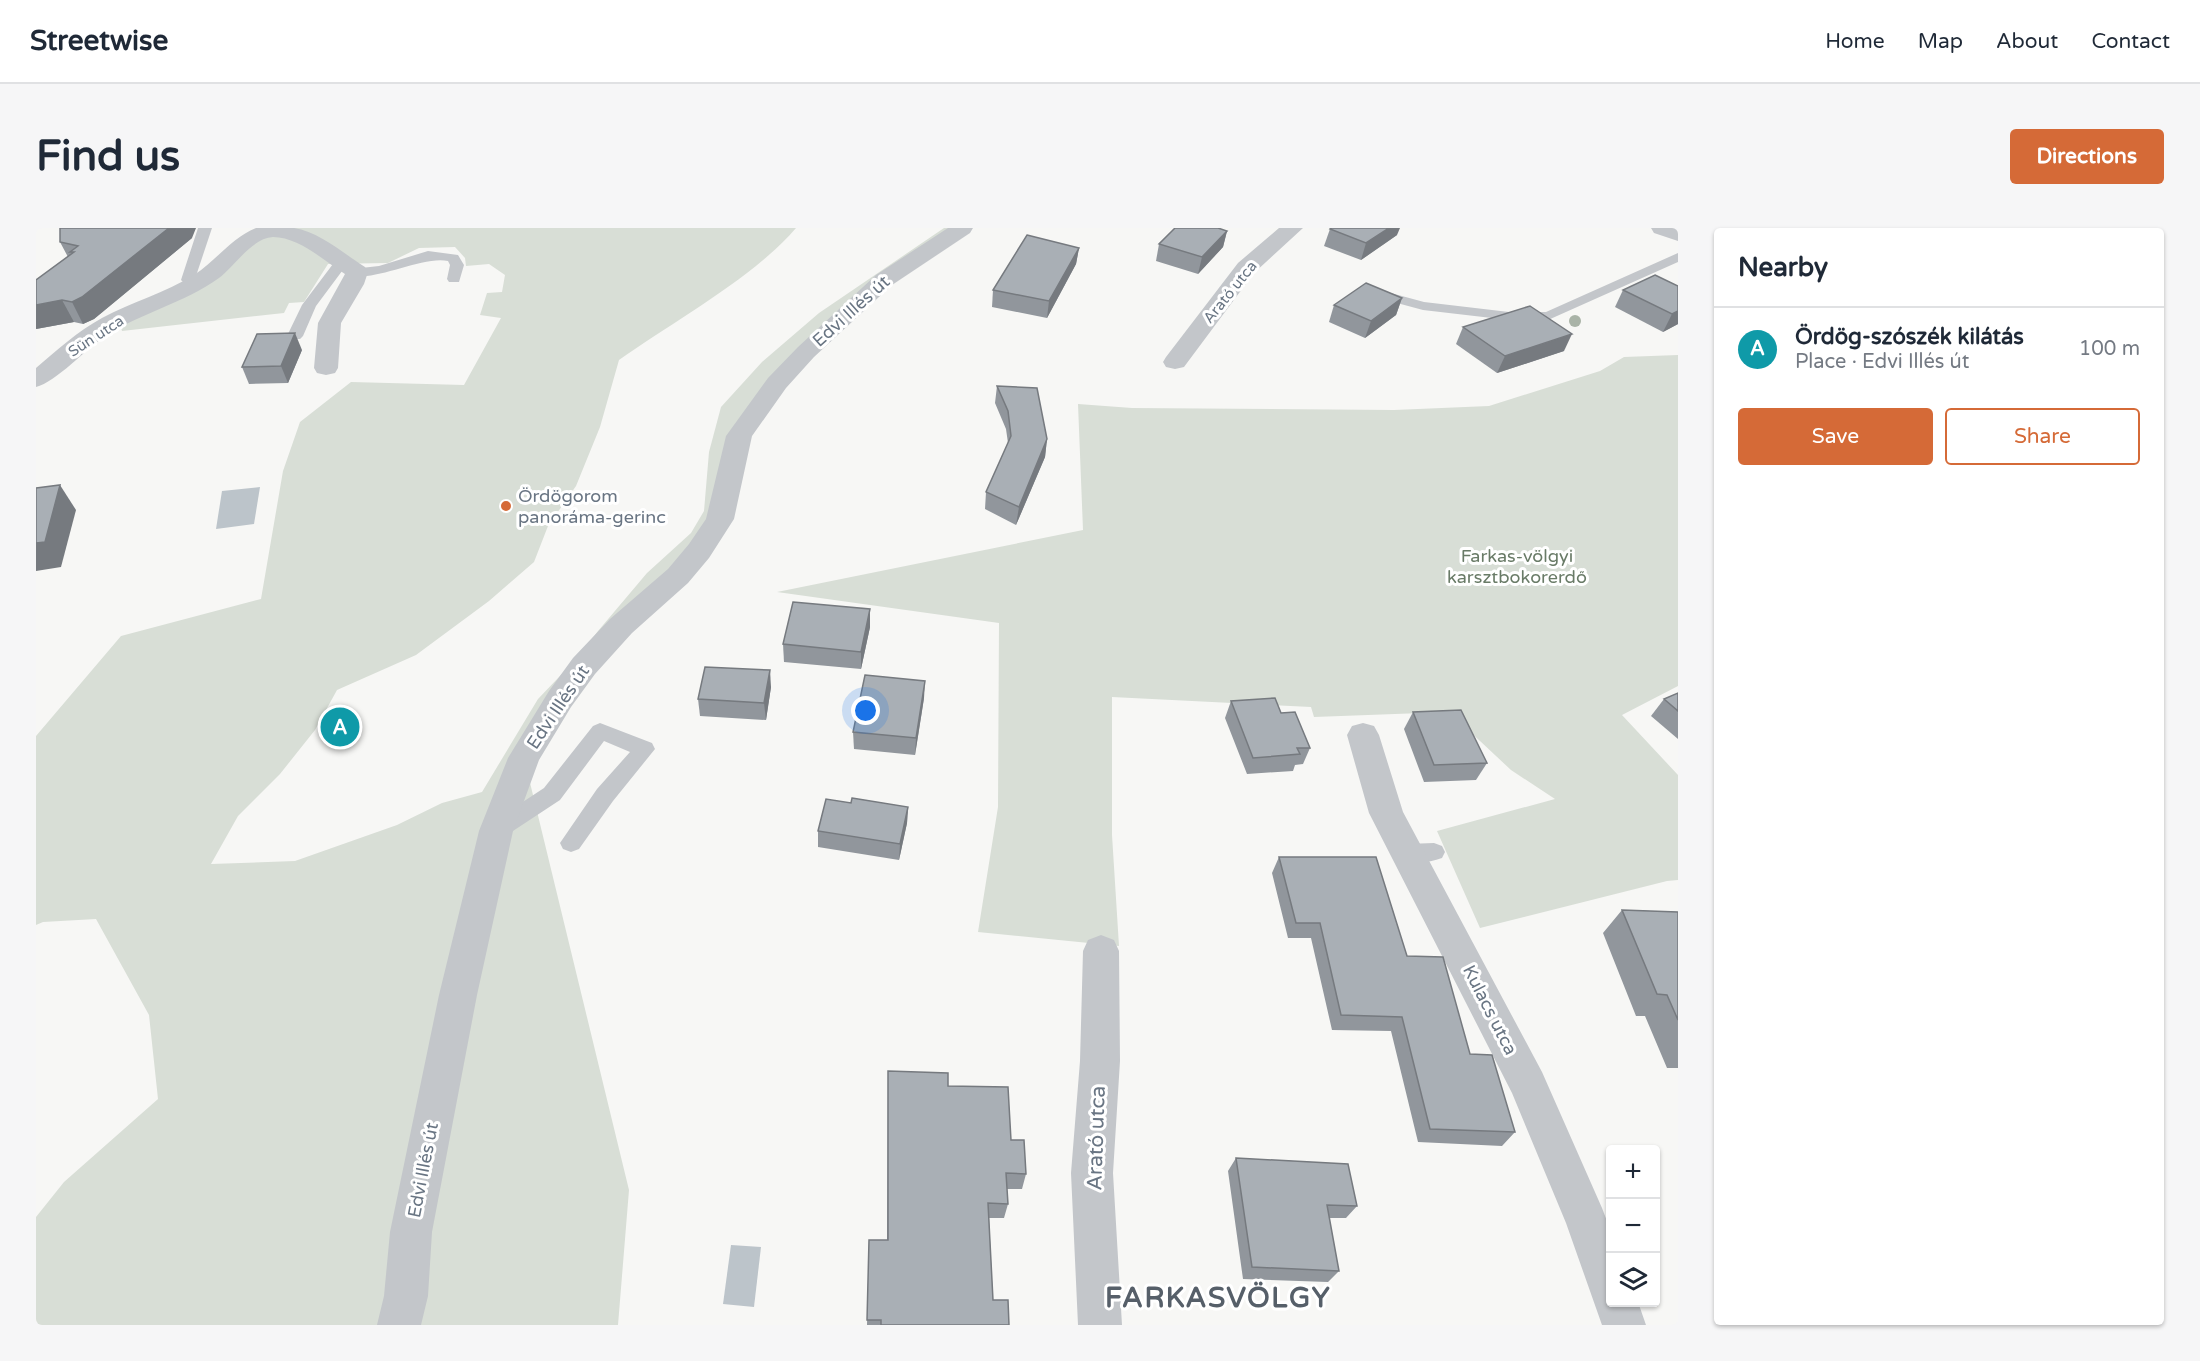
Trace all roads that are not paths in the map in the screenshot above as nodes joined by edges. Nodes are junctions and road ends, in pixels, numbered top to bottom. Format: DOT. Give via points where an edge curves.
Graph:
graph roads {
  1 [pos="205,228"];
  2 [pos="962,228"];
  3 [pos="1292,228"];
  4 [pos="1662,228"];
  5 [pos="253,231"];
  6 [pos="1678,235"];
  7 [pos="1678,257"];
  8 [pos="349,268"];
  9 [pos="454,279"];
  10 [pos="194,285"];
  11 [pos="1372,292"];
  12 [pos="296,336"];
  13 [pos="1175,362"];
  14 [pos="326,368"];
  15 [pos="36,380"];
  16 [pos="1363,735"];
  17 [pos="496,831"];
  18 [pos="571,843"];
  19 [pos="1101,951"];
  20 [pos="1606,1274"];
  21 [pos="1618,1307"];
  22 [pos="399,1325"];
  23 [pos="1100,1325"];
  24 [pos="1624,1325"];
  1 -- 10 [label="lane" via="188,280"];
  2 -- 17 [label="street, Edvi Illés út" via="884,280 777,383 739,436 720,519 678,576 621,626 560,699 524,758"];
  3 -- 13 [label="street, Arató utca" via="1246,268"];
  4 -- 6 [label="street"];
  5 -- 8 [label="street, Sün utca" via="292,233"];
  5 -- 10 [label="street, Sün utca"];
  7 -- 11 [label="lane" via="1548,316 1509,316 1423,306"];
  8 -- 9 [label="lane" via="369,273 427,254 442,254 453,258 457,265"];
  8 -- 12 [label="lane" via="309,305"];
  8 -- 14 [label="street" via="354,285 331,319"];
  10 -- 15 [label="street, Sün utca" via="119,319"];
  16 -- 20 [label="street, Kulacs utca" via="1386,813 1421,853 1528,1085"];
  17 -- 18 [label="lane" via="552,794 600,731 645,749"];
  17 -- 22 [label="street, Edvi Illés út" via="458,995 411,1232 406,1296"];
  19 -- 23 [label="street, Arató utca" via="1100,1061 1092,1173"];
  21 -- 24 [label="street"];
}
